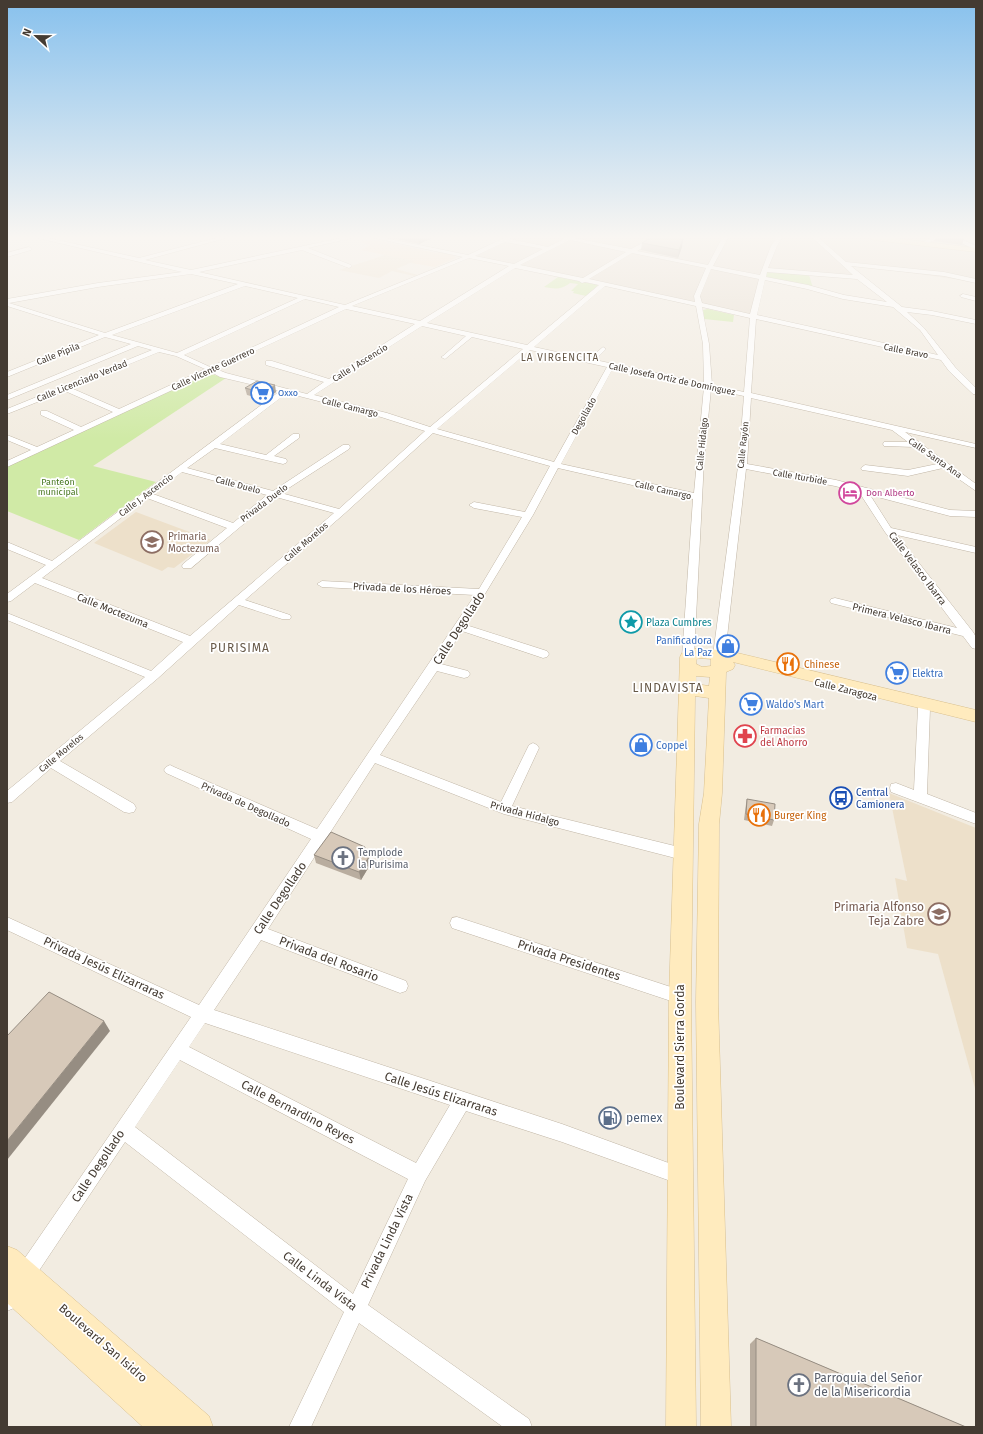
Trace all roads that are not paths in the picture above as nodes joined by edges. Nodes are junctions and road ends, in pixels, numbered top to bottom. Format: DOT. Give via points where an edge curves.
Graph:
graph roads {
  1 [pos="13,305"];
  2 [pos="188,305"];
  3 [pos="288,305"];
  4 [pos="342,305"];
  5 [pos="452,305"];
  6 [pos="579,305"];
  7 [pos="699,305"];
  8 [pos="756,305"];
  9 [pos="894,305"];
  10 [pos="347,306"];
  11 [pos="900,309"];
  12 [pos="753,317"];
  13 [pos="976,322"];
  14 [pos="423,324"];
  15 [pos="472,334"];
  16 [pos="105,335"];
  17 [pos="137,344"];
  18 [pos="529,348"];
  19 [pos="603,349"];
  20 [pos="158,350"];
  21 [pos="178,355"];
  22 [pos="445,357"];
  23 [pos="943,358"];
  24 [pos="590,361"];
  25 [pos="269,363"];
  26 [pos="612,366"];
  27 [pos="210,370"];
  28 [pos="7,375"];
  29 [pos="331,382"];
  30 [pos="708,386"];
  31 [pos="64,388"];
  32 [pos="285,391"];
  33 [pos="976,392"];
  34 [pos="748,395"];
  35 [pos="308,396"];
  36 [pos="7,398"];
  37 [pos="7,412"];
  38 [pos="120,412"];
  39 [pos="44,413"];
  40 [pos="894,428"];
  41 [pos="82,430"];
  42 [pos="431,430"];
  43 [pos="296,436"];
  44 [pos="7,437"];
  45 [pos="888,444"];
  46 [pos="214,445"];
  47 [pos="916,445"];
  48 [pos="976,446"];
  49 [pos="346,447"];
  50 [pos="38,450"];
  51 [pos="268,457"];
  52 [pos="283,461"];
  53 [pos="742,462"];
  54 [pos="7,464"];
  55 [pos="555,465"];
  56 [pos="945,465"];
  57 [pos="865,468"];
  58 [pos="181,469"];
  59 [pos="820,474"];
  60 [pos="962,476"];
  61 [pos="976,480"];
  62 [pos="976,488"];
  63 [pos="862,489"];
  64 [pos="274,494"];
  65 [pos="146,495"];
  66 [pos="698,498"];
  67 [pos="474,505"];
  68 [pos="341,512"];
  69 [pos="976,514"];
  70 [pos="528,515"];
  71 [pos="234,527"];
  72 [pos="888,530"];
  73 [pos="7,545"];
  74 [pos="976,550"];
  75 [pos="54,564"];
  76 [pos="187,566"];
  77 [pos="31,582"];
  78 [pos="322,584"];
  79 [pos="7,589"];
  80 [pos="482,592"];
  81 [pos="7,598"];
  82 [pos="238,601"];
  83 [pos="835,601"];
  84 [pos="7,616"];
  85 [pos="286,617"];
  86 [pos="459,626"];
  87 [pos="969,634"];
  88 [pos="190,641"];
  89 [pos="976,645"];
  90 [pos="543,654"];
  91 [pos="688,662"];
  92 [pos="718,663"];
  93 [pos="434,666"];
  94 [pos="464,674"];
  95 [pos="153,676"];
  96 [pos="688,689"];
  97 [pos="716,693"];
  98 [pos="924,708"];
  99 [pos="976,716"];
  100 [pos="976,721"];
  101 [pos="533,748"];
  102 [pos="372,757"];
  103 [pos="51,762"];
  104 [pos="170,770"];
  105 [pos="896,788"];
  106 [pos="920,797"];
  107 [pos="7,798"];
  108 [pos="129,808"];
  109 [pos="504,809"];
  110 [pos="976,819"];
  111 [pos="684,822"];
  112 [pos="709,824"];
  113 [pos="321,837"];
  114 [pos="683,854"];
  115 [pos="7,922"];
  116 [pos="457,923"];
  117 [pos="258,932"];
  118 [pos="400,986"];
  119 [pos="680,997"];
  120 [pos="202,1014"];
  121 [pos="178,1050"];
  122 [pos="462,1101"];
  123 [pos="123,1129"];
  124 [pos="419,1175"];
  125 [pos="679,1175"];
  126 [pos="12,1282"];
  127 [pos="355,1308"];
  128 [pos="166,1427"];
  129 [pos="198,1427"];
  130 [pos="300,1427"];
  131 [pos="521,1427"];
  132 [pos="681,1427"];
  133 [pos="716,1427"];
  1 -- 16 [label="street, Calle Camargo"];
  2 -- 16 [label="street, Calle Pípila"];
  3 -- 21 [label="street"];
  4 -- 10 [label="street, Calle Josefa Ortiz de Domínguez"];
  5 -- 14 [label="street, Calle J Ascencio"];
  6 -- 18 [label="street, Calle Morelos"];
  7 -- 12 [label="street, Calle Bravo"];
  7 -- 30 [label="street, Calle Hidalgo" via="706,344"];
  8 -- 12 [label="street, Calle Rayón"];
  9 -- 11 [label="street"];
  10 -- 14 [label="street, Calle Josefa Ortiz de Domínguez"];
  10 -- 27 [label="street, Calle Vicente Guerrero"];
  11 -- 13 [label="street"];
  11 -- 23 [label="street" via="922,330"];
  12 -- 23 [label="street, Calle Bravo"];
  12 -- 34 [label="street, Calle Rayón"];
  14 -- 15 [label="street, Calle Josefa Ortiz de Domínguez"];
  14 -- 29 [label="street, Calle J Ascencio"];
  15 -- 18 [label="street, Calle Josefa Ortiz de Domínguez"];
  15 -- 22 [label="street"];
  16 -- 17 [label="street, Calle Camargo"];
  16 -- 28 [label="street, Calle Pípila"];
  17 -- 20 [label="street, Calle Camargo"];
  17 -- 36 [label="street"];
  18 -- 24 [label="street, Calle Josefa Ortiz de Domínguez"];
  18 -- 42 [label="street, Calle Morelos"];
  19 -- 24 [label="street"];
  20 -- 21 [label="street, Calle Camargo"];
  20 -- 31 [label="street, Calle Licenciado Verdad"];
  21 -- 27 [label="street, Calle Camargo"];
  23 -- 33 [label="street"];
  24 -- 26 [label="street, Calle Josefa Ortiz de Domínguez"];
  25 -- 29 [label="street"];
  26 -- 30 [label="street, Calle Josefa Ortiz de Domínguez"];
  26 -- 55 [label="street, Degollado"];
  27 -- 32 [label="street, Calle Camargo"];
  27 -- 38 [label="street, Calle Vicente Guerrero"];
  29 -- 35 [label="street, Calle J Ascencio"];
  30 -- 34 [label="street, Calle Josefa Ortiz de Domínguez"];
  30 -- 66 [label="street, Calle Hidalgo"];
  31 -- 37 [label="street, Calle Licenciado Verdad"];
  31 -- 38 [label="street"];
  32 -- 35 [label="street, Calle Camargo"];
  32 -- 46 [label="street, Calle J. Ascencio"];
  34 -- 40 [label="street, Calle Josefa Ortiz de Domínguez"];
  34 -- 53 [label="street, Calle Rayón"];
  35 -- 42 [label="street, Calle Camargo"];
  38 -- 41 [label="street, Calle Vicente Guerrero"];
  39 -- 41 [label="street"];
  40 -- 47 [label="street, Calle Santa Ana"];
  40 -- 48 [label="street, Calle Josefa Ortiz de Domínguez"];
  41 -- 50 [label="street, Calle Vicente Guerrero"];
  42 -- 55 [label="street, Calle Camargo"];
  42 -- 68 [label="street, Calle Morelos"];
  43 -- 51 [label="street"];
  44 -- 50 [label="street"];
  45 -- 47 [label="street"];
  46 -- 51 [label="street"];
  46 -- 58 [label="street, Calle J. Ascencio"];
  47 -- 56 [label="street, Calle Santa Ana"];
  49 -- 64 [label="street, Privada Duelo"];
  50 -- 54 [label="street, Calle Vicente Guerrero"];
  51 -- 52 [label="street"];
  53 -- 59 [label="street"];
  53 -- 63 [label="street, Calle Iturbide"];
  53 -- 92 [label="street, Calle Rayón"];
  55 -- 66 [label="street, Calle Camargo"];
  55 -- 70 [label="street, Degollado"];
  56 -- 57 [label="street" via="908,473"];
  56 -- 60 [label="street, Calle Santa Ana"];
  58 -- 64 [label="street, Calle Duelo"];
  58 -- 65 [label="street, Calle J. Ascencio"];
  60 -- 61 [label="street"];
  60 -- 62 [label="street, Calle Santa Ana"];
  63 -- 69 [label="street, Calle Iturbide" via="950,513"];
  63 -- 72 [label="street, Calle Velasco Ibarra"];
  64 -- 68 [label="street, Calle Duelo"];
  64 -- 71 [label="street, Privada Duelo"];
  65 -- 71 [label="street"];
  65 -- 75 [label="street, Calle J. Ascencio"];
  66 -- 91 [label="street, Calle Hidalgo"];
  67 -- 70 [label="street"];
  68 -- 82 [label="street, Calle Morelos"];
  70 -- 80 [label="street, Calle Degollado"];
  71 -- 76 [label="street, Privada Duelo"];
  72 -- 74 [label="street"];
  72 -- 87 [label="street, Calle Velasco Ibarra"];
  73 -- 75 [label="street"];
  75 -- 77 [label="street, Calle J. Ascencio"];
  77 -- 79 [label="street"];
  77 -- 81 [label="street, Calle J. Ascencio"];
  77 -- 88 [label="street, Calle Moctezuma"];
  78 -- 80 [label="street, Privada de los Héroes"];
  80 -- 86 [label="street, Calle Degollado"];
  82 -- 85 [label="street"];
  82 -- 88 [label="street, Calle Morelos"];
  83 -- 87 [label="street, Primera Velasco Ibarra"];
  84 -- 95 [label="street"];
  86 -- 90 [label="street"];
  86 -- 93 [label="street, Calle Degollado"];
  87 -- 89 [label="street, Calle Velasco Ibarra"];
  88 -- 95 [label="street, Calle Morelos"];
  91 -- 92 [label="main road" via="692,670 702,673"];
  91 -- 96 [label="main road, Boulevard Sierra Gorda"];
  92 -- 97 [label="main road"];
  92 -- 98 [label="main road, Calle Zaragoza" via="732,662"];
  92 -- 99 [label="main road, Calle Zaragoza" via="737,658"];
  93 -- 94 [label="street"];
  93 -- 102 [label="street, Calle Degollado"];
  95 -- 103 [label="street, Calle Morelos"];
  96 -- 97 [label="main road"];
  96 -- 111 [label="main road, Boulevard Sierra Gorda"];
  97 -- 112 [label="main road" via="713,793"];
  98 -- 100 [label="main road, Calle Zaragoza"];
  98 -- 106 [label="street"];
  101 -- 109 [label="street"];
  102 -- 109 [label="street, Privada Hidalgo"];
  102 -- 113 [label="street, Calle Degollado"];
  103 -- 107 [label="street, Calle Morelos"];
  103 -- 108 [label="street"];
  104 -- 113 [label="street, Privada de Degollado"];
  105 -- 106 [label="street"];
  106 -- 110 [label="street"];
  109 -- 114 [label="street, Privada Hidalgo"];
  111 -- 112 [label="main road"];
  111 -- 114 [label="main road, Boulevard Sierra Gorda"];
  112 -- 133 [label="main road" via="707,1002"];
  113 -- 117 [label="street, Calle Degollado"];
  114 -- 119 [label="main road, Boulevard Sierra Gorda"];
  115 -- 120 [label="street, Privada Jesús Elizarraras"];
  116 -- 119 [label="street, Privada Presidentes"];
  117 -- 118 [label="street, Privada del Rosario"];
  117 -- 120 [label="street, Calle Degollado"];
  119 -- 125 [label="main road, Boulevard Sierra Gorda"];
  120 -- 121 [label="street, Calle Degollado"];
  120 -- 122 [label="street, Calle Jesús Elizarraras"];
  121 -- 123 [label="street, Calle Degollado"];
  121 -- 124 [label="street, Calle Bernardino Reyes"];
  122 -- 124 [label="street, Privada Linda Vista"];
  122 -- 125 [label="street, Calle Jesús Elizarraras"];
  123 -- 126 [label="street, Calle Degollado"];
  123 -- 127 [label="street, Calle Linda Vista"];
  124 -- 127 [label="street, Privada Linda Vista"];
  125 -- 132 [label="main road, Boulevard Sierra Gorda"];
  126 -- 128 [label="main road, Boulevard San Isidro"];
  126 -- 129 [label="main road, Boulevard San Isidro"];
  127 -- 130 [label="street, Privada Linda Vista"];
  127 -- 131 [label="street, Calle Linda Vista"];
}
